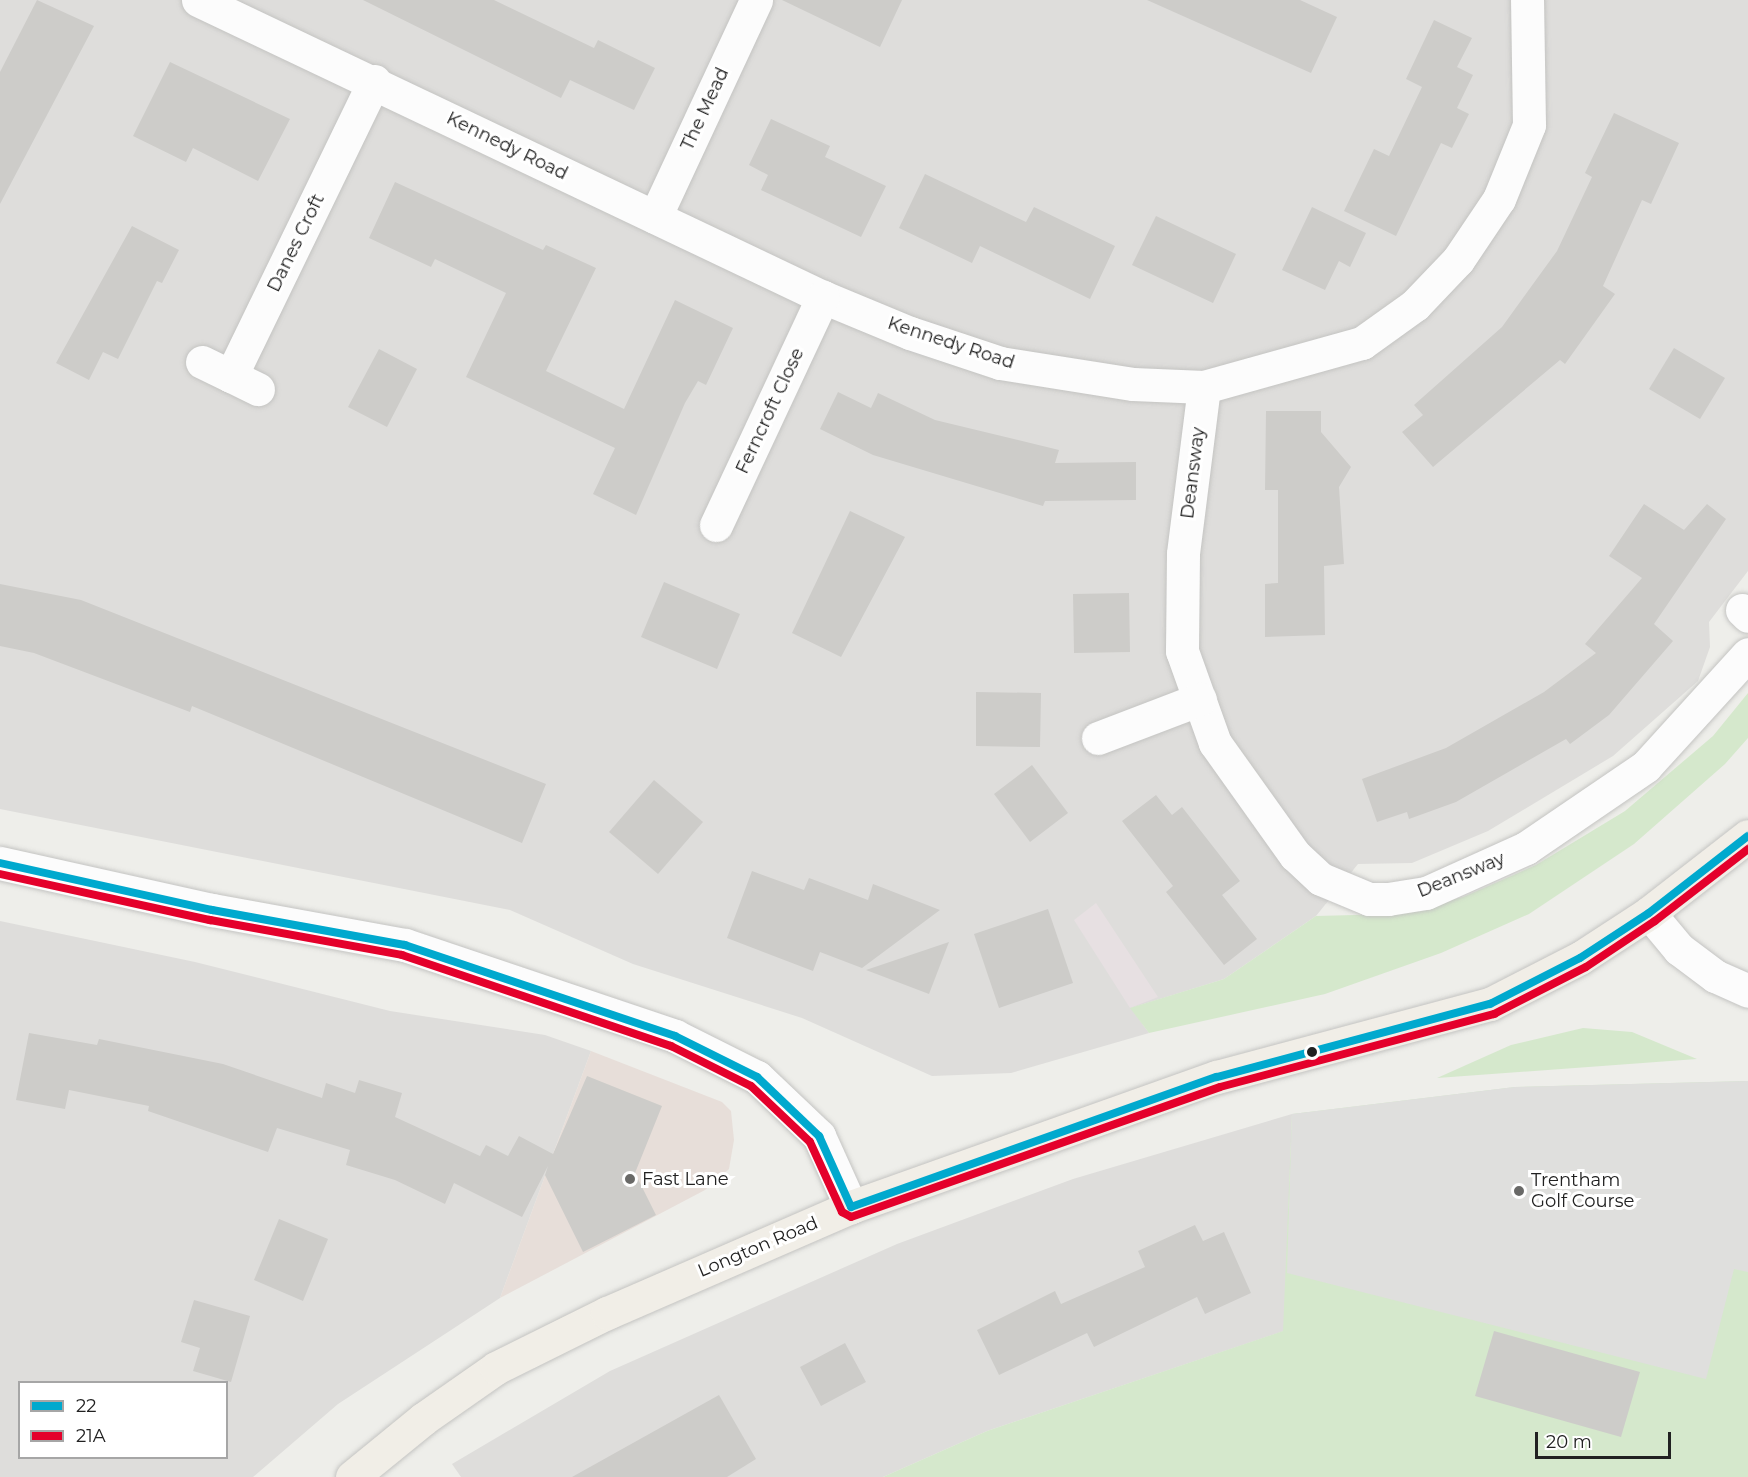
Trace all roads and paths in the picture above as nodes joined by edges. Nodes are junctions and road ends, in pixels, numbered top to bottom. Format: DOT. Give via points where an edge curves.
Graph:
graph roads {
  1 [pos="198,0"];
  2 [pos="756,0"];
  3 [pos="1527,0"];
  4 [pos="374,81"];
  5 [pos="655,218"];
  6 [pos="823,297"];
  7 [pos="202,362"];
  8 [pos="1204,387"];
  9 [pos="716,525"];
  10 [pos="1748,654"];
  11 [pos="1200,699"];
  12 [pos="1098,738"];
  13 [pos="1748,836"];
  14 [pos="0,863"];
  15 [pos="1649,913"];
  16 [pos="1748,991"];
  17 [pos="851,1207"];
  18 [pos="352,1477"];
  1 -- 4 [label="street, Kennedy Road"];
  2 -- 5 [label="street, The Mead"];
  3 -- 8 [label="street, Kennedy Road" via="1529,124 1498,199 1458,260 1415,305 1362,343"];
  4 -- 5 [label="street, Kennedy Road"];
  4 -- 7 [label="street, Danes Croft" via="244,382"];
  5 -- 6 [label="street, Kennedy Road"];
  6 -- 8 [label="street, Kennedy Road" via="1000,363 1133,384"];
  6 -- 9 [label="street, Ferncroft Close"];
  8 -- 11 [label="street, Deansway" via="1182,554 1182,651"];
  10 -- 11 [label="street, Deansway" via="1646,766 1526,848 1426,893 1388,899 1370,899 1321,879 1295,855 1215,743"];
  11 -- 12 [label="street"];
  13 -- 15 [label="main road, Longton Road"];
  14 -- 17 [label="street" via="212,910 405,945 675,1036 756,1077 811,1129"];
  15 -- 16 [label="street" via="1697,963"];
  15 -- 17 [label="main road, Longton Road" via="1581,958 1490,1004 1217,1077"];
  17 -- 18 [label="main road, Longton Road" via="607,1313 496,1368 423,1419"];
}
